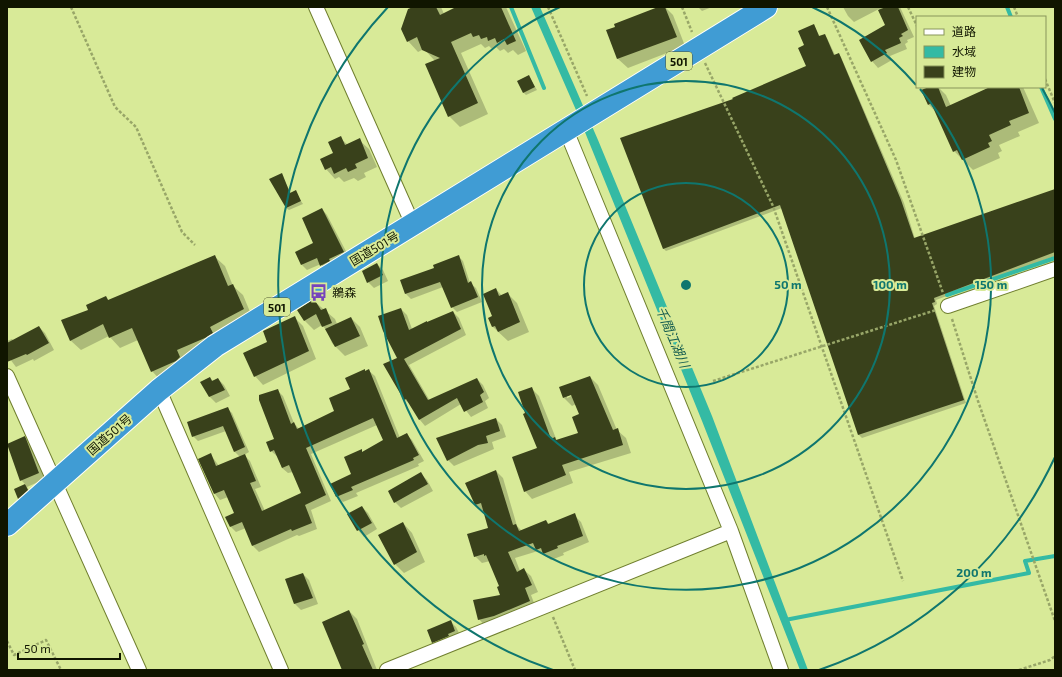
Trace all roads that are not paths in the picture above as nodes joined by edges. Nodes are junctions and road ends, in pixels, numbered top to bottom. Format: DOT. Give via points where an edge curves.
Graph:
graph roads {
  1 [pos="316,7"];
  2 [pos="766,7"];
  3 [pos="581,120"];
  4 [pos="413,225"];
  5 [pos="1055,269"];
  6 [pos="948,306"];
  7 [pos="7,376"];
  8 [pos="159,390"];
  9 [pos="55,481"];
  10 [pos="7,525"];
  11 [pos="731,532"];
  12 [pos="139,670"];
  13 [pos="281,670"];
  14 [pos="387,670"];
  15 [pos="781,670"];
  1 -- 4 [label="street"];
  2 -- 3 [label="highway, 国道501号 / 501"];
  3 -- 4 [label="highway, 国道501号 / 501"];
  3 -- 11 [label="street"];
  4 -- 8 [label="highway, 国道501号 / 501" via="215,346"];
  5 -- 6 [label="street"];
  7 -- 9 [label="street"];
  8 -- 9 [label="highway, 国道501号 / 501"];
  8 -- 13 [label="street"];
  9 -- 10 [label="highway, 国道501号 / 501"];
  9 -- 12 [label="street"];
  11 -- 14 [label="street"];
  11 -- 15 [label="street"];
}
